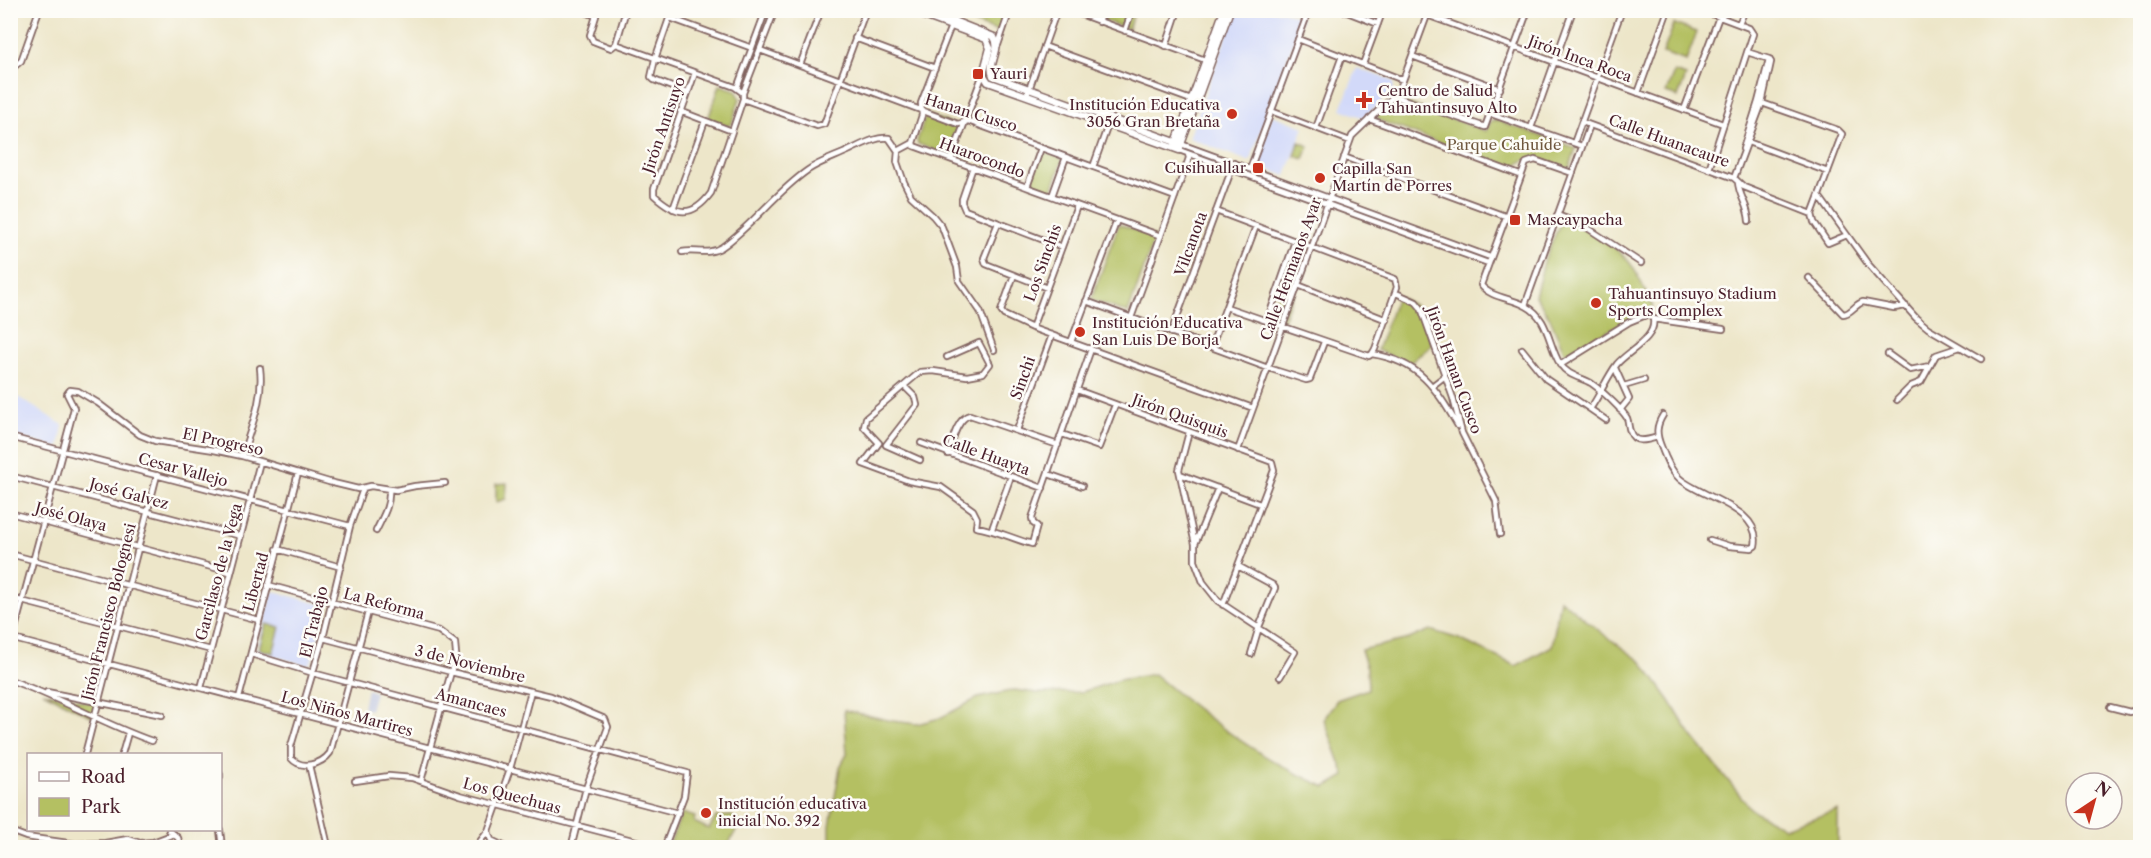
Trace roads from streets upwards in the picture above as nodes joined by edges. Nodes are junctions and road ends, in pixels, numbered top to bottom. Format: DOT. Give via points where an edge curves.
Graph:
graph roads {
  1 [pos="39,10"];
  2 [pos="477,10"];
  3 [pos="581,10"];
  4 [pos="626,10"];
  5 [pos="672,10"];
  6 [pos="766,10"];
  7 [pos="776,10"];
  8 [pos="820,10"];
  9 [pos="866,10"];
  10 [pos="926,10"];
  11 [pos="957,10"];
  12 [pos="1010,10"];
  13 [pos="1057,10"];
  14 [pos="1069,10"];
  15 [pos="1104,10"];
  16 [pos="1132,10"];
  17 [pos="1178,10"];
  18 [pos="1224,10"];
  19 [pos="1230,10"];
  20 [pos="1309,10"];
  21 [pos="1342,10"];
  22 [pos="1383,10"];
  23 [pos="1528,10"];
  24 [pos="1574,10"];
  25 [pos="1622,10"];
  26 [pos="1668,10"];
  27 [pos="1701,10"];
  28 [pos="1745,10"];
  29 [pos="911,11"];
  30 [pos="464,12"];
  31 [pos="1428,13"];
  32 [pos="1719,17"];
  33 [pos="669,18"];
  34 [pos="1099,22"];
  35 [pos="952,23"];
  36 [pos="1378,24"];
  37 [pos="1739,24"];
  38 [pos="1125,31"];
  39 [pos="855,38"];
  40 [pos="1298,39"];
  41 [pos="616,44"];
  42 [pos="997,45"];
  43 [pos="1166,45"];
  44 [pos="1044,46"];
  45 [pos="752,48"];
  46 [pos="1515,48"];
  47 [pos="760,50"];
  48 [pos="1747,52"];
  49 [pos="1342,56"];
  50 [pos="1412,56"];
  51 [pos="655,59"];
  52 [pos="1770,60"];
  53 [pos="1209,61"];
  54 [pos="1555,62"];
  55 [pos="1363,64"];
  56 [pos="800,65"];
  57 [pos="935,68"];
  58 [pos="10,70"];
  59 [pos="695,73"];
  60 [pos="982,74"];
  61 [pos="1598,78"];
  62 [pos="1403,80"];
  63 [pos="841,81"];
  64 [pos="737,88"];
  65 [pos="1500,89"];
  66 [pos="1028,92"];
  67 [pos="687,93"];
  68 [pos="1638,93"];
  69 [pos="743,96"];
  70 [pos="1394,96"];
  71 [pos="1191,100"];
  72 [pos="1762,103"];
  73 [pos="921,110"];
  74 [pos="1684,110"];
  75 [pos="680,111"];
  76 [pos="1271,111"];
  77 [pos="1491,114"];
  78 [pos="1369,119"];
  79 [pos="705,121"];
  80 [pos="1582,122"];
  81 [pos="963,123"];
  82 [pos="1723,124"];
  83 [pos="1108,125"];
  84 [pos="1590,125"];
  85 [pos="1316,128"];
  86 [pos="1531,128"];
  87 [pos="732,131"];
  88 [pos="1350,141"];
  89 [pos="1748,142"];
  90 [pos="913,143"];
  91 [pos="1574,143"];
  92 [pos="1178,146"];
  93 [pos="1582,146"];
  94 [pos="1041,148"];
  95 [pos="898,152"];
  96 [pos="1188,154"];
  97 [pos="1742,154"];
  98 [pos="1066,157"];
  99 [pos="1344,157"];
  100 [pos="951,159"];
  101 [pos="1234,163"];
  102 [pos="973,167"];
  103 [pos="1093,167"];
  104 [pos="1709,168"];
  105 [pos="1250,169"];
  106 [pos="1231,170"];
  107 [pos="1828,172"];
  108 [pos="1572,173"];
  109 [pos="1520,175"];
  110 [pos="1736,180"];
  111 [pos="1027,187"];
  112 [pos="1052,196"];
  113 [pos="1819,196"];
  114 [pos="1175,197"];
  115 [pos="1329,198"];
  116 [pos="1327,205"];
  117 [pos="1077,206"];
  118 [pos="673,209"];
  119 [pos="1216,211"];
  120 [pos="1812,214"];
  121 [pos="1557,215"];
  122 [pos="1505,216"];
  123 [pos="1117,220"];
  124 [pos="1749,221"];
  125 [pos="998,223"];
  126 [pos="1256,226"];
  127 [pos="1847,235"];
  128 [pos="1161,236"];
  129 [pos="1295,240"];
  130 [pos="1062,247"];
  131 [pos="1312,247"];
  132 [pos="681,252"];
  133 [pos="1490,257"];
  134 [pos="1641,262"];
  135 [pos="1488,263"];
  136 [pos="1014,275"];
  137 [pos="1809,278"];
  138 [pos="1298,285"];
  139 [pos="1047,288"];
  140 [pos="1396,293"];
  141 [pos="1086,301"];
  142 [pos="1525,305"];
  143 [pos="1906,306"];
  144 [pos="1226,307"];
  145 [pos="1131,318"];
  146 [pos="1653,319"];
  147 [pos="1387,320"];
  148 [pos="1267,321"];
  149 [pos="1283,327"];
  150 [pos="1032,328"];
  151 [pos="1723,329"];
  152 [pos="1171,333"];
  153 [pos="1052,335"];
  154 [pos="1071,342"];
  155 [pos="1324,342"];
  156 [pos="1211,347"];
  157 [pos="1960,347"];
  158 [pos="1090,348"];
  159 [pos="1522,349"];
  160 [pos="994,350"];
  161 [pos="1372,354"];
  162 [pos="1888,354"];
  163 [pos="947,357"];
  164 [pos="1981,359"];
  165 [pos="1560,365"];
  166 [pos="1930,366"];
  167 [pos="260,368"];
  168 [pos="1268,368"];
  169 [pos="1615,368"];
  170 [pos="1445,376"];
  171 [pos="1644,380"];
  172 [pos="904,386"];
  173 [pos="1432,386"];
  174 [pos="1624,386"];
  175 [pos="1077,390"];
  176 [pos="1602,391"];
  177 [pos="1453,398"];
  178 [pos="1897,400"];
  179 [pos="1445,404"];
  180 [pos="1115,405"];
  181 [pos="1253,408"];
  182 [pos="1590,409"];
  183 [pos="1620,410"];
  184 [pos="1663,415"];
  185 [pos="1606,420"];
  186 [pos="1017,430"];
  187 [pos="1189,432"];
  188 [pos="1462,433"];
  189 [pos="1062,434"];
  190 [pos="10,437"];
  191 [pos="1658,437"];
  192 [pos="921,443"];
  193 [pos="1058,446"];
  194 [pos="1238,450"];
  195 [pos="64,451"];
  196 [pos="948,454"];
  197 [pos="242,456"];
  198 [pos="920,460"];
  199 [pos="260,462"];
  200 [pos="298,473"];
  201 [pos="1048,474"];
  202 [pos="1180,474"];
  203 [pos="157,475"];
  204 [pos="10,476"];
  205 [pos="1011,476"];
  206 [pos="445,483"];
  207 [pos="1082,486"];
  208 [pos="54,487"];
  209 [pos="1043,488"];
  210 [pos="363,489"];
  211 [pos="1218,489"];
  212 [pos="389,490"];
  213 [pos="250,500"];
  214 [pos="1260,504"];
  215 [pos="287,510"];
  216 [pos="148,512"];
  217 [pos="10,513"];
  218 [pos="44,522"];
  219 [pos="350,526"];
  220 [pos="993,529"];
  221 [pos="376,531"];
  222 [pos="1500,534"];
  223 [pos="241,537"];
  224 [pos="1710,540"];
  225 [pos="1194,544"];
  226 [pos="138,548"];
  227 [pos="277,549"];
  228 [pos="10,555"];
  229 [pos="33,561"];
  230 [pos="1238,566"];
  231 [pos="341,567"];
  232 [pos="230,572"];
  233 [pos="128,585"];
  234 [pos="268,585"];
  235 [pos="10,598"];
  236 [pos="23,601"];
  237 [pos="331,601"];
  238 [pos="1223,605"];
  239 [pos="221,610"];
  240 [pos="368,612"];
  241 [pos="259,620"];
  242 [pos="117,626"];
  243 [pos="1259,627"];
  244 [pos="12,638"];
  245 [pos="323,638"];
  246 [pos="10,647"];
  247 [pos="360,648"];
  248 [pos="211,650"];
  249 [pos="251,654"];
  250 [pos="1251,654"];
  251 [pos="107,664"];
  252 [pos="451,672"];
  253 [pos="313,673"];
  254 [pos="1280,677"];
  255 [pos="10,680"];
  256 [pos="350,683"];
  257 [pos="201,688"];
  258 [pos="38,690"];
  259 [pos="531,691"];
  260 [pos="240,698"];
  261 [pos="98,703"];
  262 [pos="2110,707"];
  263 [pos="442,708"];
  264 [pos="2140,708"];
  265 [pos="301,714"];
  266 [pos="162,715"];
  267 [pos="94,718"];
  268 [pos="338,724"];
  269 [pos="520,728"];
  270 [pos="128,733"];
  271 [pos="152,741"];
  272 [pos="430,749"];
  273 [pos="599,749"];
  274 [pos="85,753"];
  275 [pos="122,753"];
  276 [pos="309,765"];
  277 [pos="510,769"];
  278 [pos="355,781"];
  279 [pos="421,781"];
  280 [pos="586,788"];
  281 [pos="498,806"];
  282 [pos="678,813"];
  283 [pos="577,825"];
  284 [pos="10,831"];
  285 [pos="170,831"];
  286 [pos="220,831"];
  287 [pos="488,831"];
  288 [pos="174,834"];
  289 [pos="327,842"];
  290 [pos="181,848"];
  291 [pos="222,848"];
  292 [pos="475,848"];
  293 [pos="508,848"];
  294 [pos="571,848"];
  295 [pos="664,848"];
  1 -- 58 [label="street" via="21,61"];
  2 -- 30 [label="street" via="471,14"];
  3 -- 41 [label="street" via="596,16 590,35 593,41 611,48"];
  4 -- 41 [label="street"];
  5 -- 33 [label="street"];
  6 -- 45 [label="street"];
  7 -- 47 [label="street"];
  8 -- 56 [label="street"];
  9 -- 39 [label="street"];
  10 -- 35 [label="street"];
  11 -- 35 [label="street"];
  12 -- 42 [label="street"];
  13 -- 44 [label="street"];
  14 -- 34 [label="street"];
  15 -- 34 [label="street"];
  16 -- 38 [label="street"];
  17 -- 43 [label="street"];
  18 -- 53 [label="street"];
  19 -- 53 [label="street"];
  20 -- 40 [label="street"];
  21 -- 36 [label="street"];
  22 -- 36 [label="street"];
  23 -- 46 [label="street"];
  24 -- 54 [label="street"];
  25 -- 61 [label="street"];
  26 -- 68 [label="street"];
  27 -- 32 [label="street"];
  28 -- 37 [label="street"];
  29 -- 35 [label="street"];
  31 -- 46 [label="street, Jirón Inca Roca"];
  31 -- 50 [label="street, Calle Hermanos Ayar"];
  32 -- 37 [label="street"];
  32 -- 74 [label="street"];
  33 -- 45 [label="street"];
  33 -- 51 [label="street"];
  34 -- 38 [label="street"];
  35 -- 42 [label="street" via="991,34"];
  35 -- 57 [label="street"];
  35 -- 60 [label="street" via="988,42 990,48"];
  36 -- 55 [label="street"];
  37 -- 48 [label="street" via="1752,29"];
  38 -- 43 [label="street"];
  39 -- 57 [label="street"];
  39 -- 63 [label="street"];
  40 -- 49 [label="street"];
  40 -- 76 [label="street"];
  41 -- 51 [label="street"];
  42 -- 66 [label="street" via="991,73"];
  43 -- 53 [label="street"];
  44 -- 66 [label="street"];
  44 -- 71 [label="street"];
  45 -- 64 [label="street"];
  46 -- 54 [label="street, Jirón Inca Roca"];
  46 -- 65 [label="street"];
  47 -- 56 [label="street, Hanan Cusco"];
  47 -- 69 [label="street"];
  48 -- 52 [label="street"];
  48 -- 82 [label="street"];
  49 -- 55 [label="street"];
  49 -- 85 [label="street"];
  50 -- 62 [label="street, Calle Hermanos Ayar"];
  50 -- 65 [label="street"];
  51 -- 59 [label="street"];
  51 -- 67 [label="street" via="650,75 654,80"];
  52 -- 72 [label="street"];
  52 -- 97 [label="street"];
  53 -- 71 [label="street"];
  53 -- 92 [label="street"];
  54 -- 61 [label="street, Jirón Inca Roca"];
  54 -- 86 [label="street"];
  55 -- 62 [label="street"];
  56 -- 63 [label="street, Hanan Cusco"];
  57 -- 73 [label="street"];
  59 -- 64 [label="street"];
  59 -- 67 [label="street, Jirón Antisuyo"];
  60 -- 66 [label="street" via="988,82"];
  60 -- 81 [label="street"];
  61 -- 68 [label="street, Jirón Inca Roca"];
  61 -- 80 [label="street"];
  62 -- 70 [label="street, Calle Hermanos Ayar"];
  63 -- 69 [label="street" via="821,126"];
  63 -- 73 [label="street, Hanan Cusco"];
  64 -- 69 [label="street"];
  65 -- 77 [label="street"];
  66 -- 83 [label="street"];
  66 -- 92 [label="street"];
  67 -- 75 [label="street, Jirón Antisuyo"];
  68 -- 74 [label="street, Jirón Inca Roca"];
  69 -- 87 [label="street"];
  70 -- 77 [label="street" via="1483,127"];
  70 -- 78 [label="street, Calle Hermanos Ayar"];
  71 -- 92 [label="street"];
  72 -- 89 [label="street"];
  72 -- 107 [label="street" via="1842,134"];
  73 -- 81 [label="street, Hanan Cusco"];
  73 -- 90 [label="street"];
  74 -- 82 [label="street, Jirón Inca Roca"];
  75 -- 79 [label="street"];
  75 -- 118 [label="street, Jirón Antisuyo" via="654,189 654,195"];
  76 -- 85 [label="street"];
  76 -- 105 [label="street"];
  77 -- 86 [label="street"];
  78 -- 88 [label="street, Calle Hermanos Ayar"];
  78 -- 109 [label="street"];
  79 -- 87 [label="street"];
  79 -- 118 [label="street"];
  80 -- 84 [label="street, Calle Huanacaure"];
  80 -- 91 [label="street"];
  81 -- 94 [label="street, Hanan Cusco" via="968,121"];
  81 -- 100 [label="street"];
  82 -- 104 [label="street"];
  83 -- 92 [label="street"];
  83 -- 103 [label="street"];
  84 -- 93 [label="street"];
  84 -- 104 [label="street, Calle Huanacaure"];
  85 -- 88 [label="street"];
  86 -- 91 [label="street"];
  87 -- 118 [label="street" via="708,198 690,212"];
  88 -- 99 [label="street, Calle Hermanos Ayar"];
  89 -- 97 [label="street"];
  89 -- 107 [label="street"];
  90 -- 95 [label="street"];
  90 -- 100 [label="street, Huarocondo"];
  91 -- 93 [label="street"];
  92 -- 96 [label="street"];
  92 -- 101 [label="street"];
  93 -- 108 [label="street"];
  94 -- 98 [label="street, Hanan Cusco"];
  94 -- 111 [label="street"];
  95 -- 132 [label="street" via="889,138 883,137 857,146 815,166 786,187 722,247 706,253"];
  95 -- 160 [label="street" via="904,182 911,196 942,227 957,267 958,281 980,311"];
  96 -- 106 [label="street"];
  96 -- 114 [label="street" via="1190,158"];
  97 -- 110 [label="street"];
  98 -- 103 [label="street, Hanan Cusco"];
  98 -- 112 [label="street"];
  99 -- 115 [label="street, Calle Hermanos Ayar"];
  99 -- 122 [label="street"];
  100 -- 102 [label="street, Huarocondo"];
  101 -- 105 [label="street"];
  101 -- 106 [label="street, Vilcanota"];
  102 -- 111 [label="street, Huarocondo"];
  102 -- 125 [label="street" via="962,199 965,210"];
  103 -- 114 [label="street, Hanan Cusco"];
  104 -- 110 [label="street, Calle Huanacaure"];
  105 -- 115 [label="street"];
  106 -- 116 [label="street"];
  106 -- 119 [label="street, Vilcanota"];
  107 -- 113 [label="street"];
  108 -- 109 [label="street" via="1532,160"];
  108 -- 121 [label="street"];
  109 -- 122 [label="street"];
  110 -- 120 [label="street, Calle Huanacaure" via="1744,187"];
  110 -- 124 [label="street"];
  111 -- 112 [label="street, Huarocondo"];
  112 -- 117 [label="street, Huarocondo"];
  113 -- 120 [label="street"];
  113 -- 127 [label="street"];
  114 -- 128 [label="street"];
  115 -- 116 [label="street, Calle Hermanos Ayar"];
  115 -- 133 [label="street"];
  116 -- 131 [label="street, Calle Hermanos Ayar"];
  116 -- 135 [label="street"];
  117 -- 123 [label="street, Huarocondo"];
  117 -- 130 [label="street, Los Sinchis"];
  119 -- 126 [label="street"];
  119 -- 152 [label="street, Vilcanota"];
  120 -- 127 [label="street" via="1828,243"];
  121 -- 134 [label="street" via="1583,225"];
  121 -- 142 [label="street"];
  122 -- 133 [label="street"];
  123 -- 128 [label="street, Huarocondo"];
  123 -- 141 [label="street"];
  125 -- 130 [label="street"];
  125 -- 136 [label="street" via="984,261"];
  126 -- 129 [label="street"];
  126 -- 144 [label="street"];
  127 -- 143 [label="street"];
  128 -- 145 [label="street"];
  129 -- 131 [label="street"];
  129 -- 148 [label="street"];
  130 -- 139 [label="street, Los Sinchis"];
  131 -- 138 [label="street, Calle Hermanos Ayar"];
  131 -- 140 [label="street" via="1395,279"];
  133 -- 135 [label="street"];
  135 -- 142 [label="street" via="1482,288"];
  136 -- 139 [label="street"];
  136 -- 150 [label="street" via="1001,311"];
  137 -- 143 [label="street" via="1843,314 1863,302 1894,308"];
  138 -- 147 [label="street"];
  138 -- 149 [label="street, Calle Hermanos Ayar"];
  139 -- 150 [label="street, Los Sinchis"];
  140 -- 147 [label="street"];
  140 -- 170 [label="street, Jirón Hanan Cusco" via="1421,308"];
  141 -- 145 [label="street"];
  141 -- 154 [label="street"];
  142 -- 165 [label="street" via="1539,316"];
  143 -- 157 [label="street" via="1928,328"];
  144 -- 148 [label="street"];
  144 -- 156 [label="street"];
  145 -- 152 [label="street"];
  146 -- 151 [label="street"];
  146 -- 165 [label="street" via="1646,315 1629,322"];
  146 -- 169 [label="street" via="1652,332"];
  147 -- 161 [label="street"];
  148 -- 149 [label="street"];
  149 -- 155 [label="street"];
  149 -- 168 [label="street, Calle Hermanos Ayar"];
  150 -- 153 [label="street"];
  152 -- 156 [label="street"];
  153 -- 154 [label="street"];
  153 -- 186 [label="street, Sinchi"];
  154 -- 158 [label="street"];
  155 -- 161 [label="street" via="1358,354"];
  155 -- 168 [label="street" via="1310,379"];
  156 -- 168 [label="street"];
  157 -- 164 [label="street"];
  157 -- 166 [label="street" via="1936,355"];
  158 -- 175 [label="street"];
  158 -- 181 [label="street"];
  159 -- 182 [label="street" via="1546,379"];
  161 -- 173 [label="street" via="1417,370"];
  162 -- 166 [label="street" via="1910,370"];
  163 -- 172 [label="street" via="979,343 990,364 983,373 967,376 926,370"];
  165 -- 176 [label="street"];
  166 -- 178 [label="street" via="1921,382"];
  167 -- 197 [label="street" via="257,412"];
  168 -- 181 [label="street, Calle Hermanos Ayar"];
  169 -- 174 [label="street"];
  169 -- 176 [label="street"];
  170 -- 173 [label="street"];
  170 -- 177 [label="street, Jirón Hanan Cusco"];
  171 -- 174 [label="street"];
  172 -- 198 [label="street" via="918,402 886,445"];
  172 -- 220 [label="street" via="864,421 864,427 879,443 863,464 909,481 941,487 973,510 976,527"];
  173 -- 179 [label="street"];
  174 -- 183 [label="street" via="1629,399"];
  175 -- 180 [label="street, Jirón Quisquis"];
  175 -- 189 [label="street"];
  176 -- 182 [label="street"];
  176 -- 183 [label="street"];
  177 -- 179 [label="street"];
  177 -- 188 [label="street, Jirón Hanan Cusco"];
  179 -- 188 [label="street"];
  180 -- 187 [label="street, Jirón Quisquis"];
  180 -- 189 [label="street" via="1099,447"];
  181 -- 194 [label="street, Calle Hermanos Ayar"];
  182 -- 185 [label="street"];
  183 -- 191 [label="street" via="1636,439"];
  184 -- 191 [label="street"];
  186 -- 193 [label="street"];
  186 -- 196 [label="street" via="966,415"];
  187 -- 194 [label="street, Jirón Quisquis"];
  187 -- 202 [label="street"];
  188 -- 222 [label="street, Jirón Hanan Cusco" via="1496,501"];
  189 -- 193 [label="street"];
  190 -- 195 [label="street, Cesar Vallejo"];
  191 -- 224 [label="street" via="1676,476 1740,514 1756,540 1755,546 1749,548"];
  192 -- 196 [label="street, Calle Huayta"];
  193 -- 201 [label="street"];
  194 -- 214 [label="street, Jirón Quisquis" via="1274,465"];
  195 -- 197 [label="street, El Progreso" via="74,410 67,394 72,390 147,439"];
  195 -- 203 [label="street, Cesar Vallejo"];
  195 -- 208 [label="street"];
  196 -- 205 [label="street, Calle Huayta"];
  197 -- 199 [label="street, El Progreso"];
  199 -- 200 [label="street, El Progreso"];
  199 -- 213 [label="street, Garcilaso de la Vega"];
  200 -- 210 [label="street, El Progreso"];
  200 -- 215 [label="street, Libertad"];
  201 -- 207 [label="street"];
  201 -- 209 [label="street"];
  202 -- 211 [label="street"];
  202 -- 225 [label="street"];
  203 -- 213 [label="street, Cesar Vallejo"];
  203 -- 216 [label="street, Jirón Francisco Bolognesi"];
  204 -- 208 [label="street, José Galvez"];
  205 -- 209 [label="street, Calle Huayta"];
  205 -- 220 [label="street"];
  206 -- 212 [label="street, El Progreso"];
  208 -- 216 [label="street, José Galvez"];
  208 -- 218 [label="street"];
  209 -- 220 [label="street" via="1032,518 1037,526 1032,544"];
  210 -- 212 [label="street, El Progreso" via="371,486"];
  210 -- 219 [label="street, El Trabajo"];
  211 -- 214 [label="street"];
  211 -- 225 [label="street"];
  212 -- 221 [label="street" via="387,509"];
  213 -- 215 [label="street, Cesar Vallejo"];
  213 -- 223 [label="street, Garcilaso de la Vega"];
  214 -- 230 [label="street"];
  215 -- 219 [label="street, Cesar Vallejo"];
  215 -- 227 [label="street, Libertad"];
  216 -- 223 [label="street, José Galvez"];
  216 -- 226 [label="street, Jirón Francisco Bolognesi"];
  217 -- 218 [label="street, José Olaya"];
  218 -- 226 [label="street, José Olaya"];
  218 -- 229 [label="street"];
  219 -- 231 [label="street, El Trabajo"];
  223 -- 232 [label="street, Garcilaso de la Vega"];
  225 -- 238 [label="street" via="1203,582"];
  226 -- 232 [label="street, José Olaya"];
  226 -- 233 [label="street, Jirón Francisco Bolognesi"];
  227 -- 231 [label="street"];
  227 -- 234 [label="street, Libertad"];
  228 -- 229 [label="street"];
  229 -- 233 [label="street"];
  229 -- 236 [label="street"];
  230 -- 238 [label="street"];
  230 -- 243 [label="street" via="1275,588"];
  231 -- 237 [label="street, El Trabajo"];
  232 -- 239 [label="street, Garcilaso de la Vega"];
  233 -- 239 [label="street"];
  233 -- 242 [label="street, Jirón Francisco Bolognesi"];
  234 -- 237 [label="street, La Reforma"];
  234 -- 241 [label="street, Libertad"];
  235 -- 236 [label="street"];
  236 -- 242 [label="street"];
  236 -- 244 [label="street"];
  237 -- 240 [label="street, La Reforma"];
  237 -- 245 [label="street, El Trabajo"];
  238 -- 243 [label="street"];
  239 -- 241 [label="street"];
  239 -- 248 [label="street, Garcilaso de la Vega"];
  240 -- 247 [label="street"];
  240 -- 252 [label="street, La Reforma" via="439,631 455,643"];
  241 -- 249 [label="street, Libertad"];
  242 -- 248 [label="street"];
  242 -- 251 [label="street, Jirón Francisco Bolognesi"];
  243 -- 250 [label="street"];
  243 -- 254 [label="street" via="1295,652"];
  244 -- 246 [label="street"];
  244 -- 251 [label="street, Los Niños Martires"];
  245 -- 247 [label="street, 3 de Noviembre"];
  245 -- 253 [label="street, El Trabajo"];
  247 -- 252 [label="street, 3 de Noviembre"];
  247 -- 256 [label="street"];
  248 -- 257 [label="street, Garcilaso de la Vega"];
  249 -- 253 [label="street, Amancaes"];
  249 -- 260 [label="street, Libertad"];
  251 -- 257 [label="street, Los Niños Martires"];
  251 -- 261 [label="street, Jirón Francisco Bolognesi"];
  252 -- 259 [label="street, 3 de Noviembre"];
  252 -- 263 [label="street"];
  253 -- 256 [label="street, Amancaes"];
  253 -- 265 [label="street, El Trabajo"];
  255 -- 258 [label="street"];
  256 -- 263 [label="street, Amancaes"];
  256 -- 268 [label="street"];
  257 -- 260 [label="street, Los Niños Martires"];
  258 -- 261 [label="street"];
  258 -- 267 [label="street"];
  259 -- 269 [label="street"];
  259 -- 273 [label="street, 3 de Noviembre" via="602,716 608,727"];
  260 -- 265 [label="street, Los Niños Martires"];
  261 -- 266 [label="street"];
  261 -- 267 [label="street, Jirón Francisco Bolognesi"];
  262 -- 264 [label="street" via="2130,712"];
  263 -- 269 [label="street, Amancaes"];
  263 -- 272 [label="street"];
  265 -- 268 [label="street, Los Niños Martires"];
  265 -- 276 [label="street, El Trabajo" via="290,754 293,761"];
  267 -- 270 [label="street"];
  267 -- 274 [label="street, Jirón Francisco Bolognesi"];
  268 -- 272 [label="street, Los Niños Martires"];
  268 -- 276 [label="street" via="330,753"];
  269 -- 273 [label="street, Amancaes"];
  269 -- 277 [label="street"];
  270 -- 271 [label="street"];
  270 -- 275 [label="street"];
  272 -- 277 [label="street, Los Niños Martires"];
  272 -- 279 [label="street"];
  273 -- 280 [label="street"];
  273 -- 282 [label="street, Amancaes" via="687,773"];
  276 -- 289 [label="street"];
  277 -- 280 [label="street, Los Niños Martires"];
  277 -- 281 [label="street"];
  278 -- 279 [label="street, Los Quechuas" via="389,776"];
  279 -- 281 [label="street, Los Quechuas"];
  280 -- 282 [label="street, Los Niños Martires"];
  280 -- 283 [label="street"];
  281 -- 283 [label="street, Los Quechuas"];
  281 -- 287 [label="street"];
  282 -- 295 [label="street"];
  283 -- 294 [label="street"];
  283 -- 295 [label="street, Los Quechuas"];
  284 -- 288 [label="street" via="75,844 128,839 153,842"];
  285 -- 288 [label="street"];
  286 -- 291 [label="street"];
  287 -- 292 [label="street"];
  287 -- 293 [label="street" via="491,840"];
  288 -- 290 [label="street"];
}
